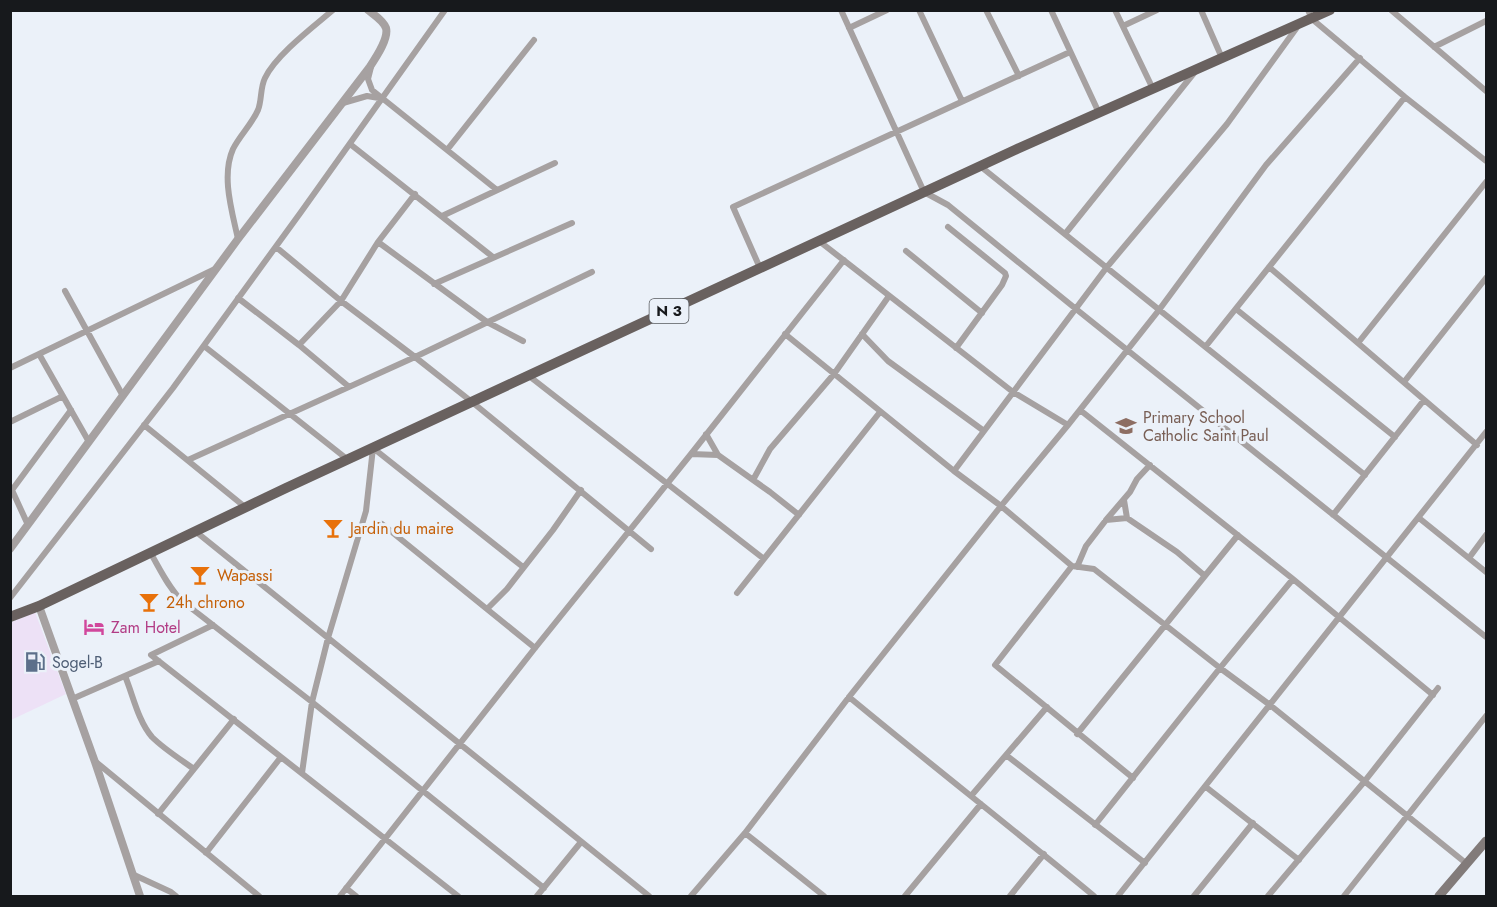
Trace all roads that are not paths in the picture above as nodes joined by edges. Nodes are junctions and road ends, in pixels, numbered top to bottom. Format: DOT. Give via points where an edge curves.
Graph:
graph roads {
  1 [pos="333,10"];
  2 [pos="368,10"];
  3 [pos="445,10"];
  4 [pos="841,10"];
  5 [pos="887,10"];
  6 [pos="919,10"];
  7 [pos="986,10"];
  8 [pos="1051,10"];
  9 [pos="1115,10"];
  10 [pos="1157,10"];
  11 [pos="1201,10"];
  12 [pos="1330,10"];
  13 [pos="1391,10"];
  14 [pos="1310,15"];
  15 [pos="1486,21"];
  16 [pos="1299,25"];
  17 [pos="1123,26"];
  18 [pos="849,28"];
  19 [pos="534,40"];
  20 [pos="1434,47"];
  21 [pos="1070,52"];
  22 [pos="1222,58"];
  23 [pos="1360,58"];
  24 [pos="372,64"];
  25 [pos="1196,70"];
  26 [pos="1019,76"];
  27 [pos="1153,89"];
  28 [pos="1486,91"];
  29 [pos="1405,96"];
  30 [pos="382,99"];
  31 [pos="962,101"];
  32 [pos="343,103"];
  33 [pos="1099,113"];
  34 [pos="896,131"];
  35 [pos="350,144"];
  36 [pos="447,150"];
  37 [pos="1486,161"];
  38 [pos="555,163"];
  39 [pos="980,166"];
  40 [pos="1486,182"];
  41 [pos="497,190"];
  42 [pos="924,192"];
  43 [pos="415,194"];
  44 [pos="442,216"];
  45 [pos="572,222"];
  46 [pos="948,226"];
  47 [pos="1065,234"];
  48 [pos="238,239"];
  49 [pos="819,241"];
  50 [pos="378,242"];
  51 [pos="276,246"];
  52 [pos="906,251"];
  53 [pos="494,257"];
  54 [pos="844,260"];
  55 [pos="1107,267"];
  56 [pos="1269,267"];
  57 [pos="760,268"];
  58 [pos="216,269"];
  59 [pos="592,272"];
  60 [pos="1486,278"];
  61 [pos="434,284"];
  62 [pos="65,291"];
  63 [pos="889,296"];
  64 [pos="238,298"];
  65 [pos="341,302"];
  66 [pos="1076,309"];
  67 [pos="1236,309"];
  68 [pos="1159,310"];
  69 [pos="982,313"];
  70 [pos="487,322"];
  71 [pos="86,331"];
  72 [pos="784,334"];
  73 [pos="862,334"];
  74 [pos="523,341"];
  75 [pos="1358,343"];
  76 [pos="299,345"];
  77 [pos="204,346"];
  78 [pos="1206,346"];
  79 [pos="956,348"];
  80 [pos="1127,350"];
  81 [pos="39,354"];
  82 [pos="415,357"];
  83 [pos="10,368"];
  84 [pos="834,374"];
  85 [pos="529,376"];
  86 [pos="1404,382"];
  87 [pos="348,386"];
  88 [pos="1013,392"];
  89 [pos="63,396"];
  90 [pos="123,396"];
  91 [pos="1424,400"];
  92 [pos="472,402"];
  93 [pos="71,410"];
  94 [pos="1080,410"];
  95 [pos="880,412"];
  96 [pos="289,413"];
  97 [pos="10,422"];
  98 [pos="144,425"];
  99 [pos="1068,425"];
  100 [pos="984,431"];
  101 [pos="1486,432"];
  102 [pos="706,434"];
  103 [pos="1395,437"];
  104 [pos="89,442"];
  105 [pos="1477,445"];
  106 [pos="373,447"];
  107 [pos="691,454"];
  108 [pos="718,455"];
  109 [pos="347,459"];
  110 [pos="188,460"];
  111 [pos="1150,465"];
  112 [pos="954,471"];
  113 [pos="1365,475"];
  114 [pos="753,480"];
  115 [pos="667,483"];
  116 [pos="11,488"];
  117 [pos="581,490"];
  118 [pos="1124,500"];
  119 [pos="1001,506"];
  120 [pos="246,507"];
  121 [pos="799,515"];
  122 [pos="1333,515"];
  123 [pos="1127,518"];
  124 [pos="1419,518"];
  125 [pos="1106,520"];
  126 [pos="382,524"];
  127 [pos="28,525"];
  128 [pos="629,530"];
  129 [pos="195,531"];
  130 [pos="1238,535"];
  131 [pos="1486,535"];
  132 [pos="10,549"];
  133 [pos="651,549"];
  134 [pos="150,552"];
  135 [pos="1387,558"];
  136 [pos="1469,558"];
  137 [pos="764,559"];
  138 [pos="1075,566"];
  139 [pos="523,567"];
  140 [pos="1486,572"];
  141 [pos="1205,576"];
  142 [pos="1293,579"];
  143 [pos="737,593"];
  144 [pos="10,598"];
  145 [pos="39,606"];
  146 [pos="487,609"];
  147 [pos="10,617"];
  148 [pos="1340,618"];
  149 [pos="213,625"];
  150 [pos="1165,625"];
  151 [pos="1486,637"];
  152 [pos="328,638"];
  153 [pos="535,648"];
  154 [pos="159,661"];
  155 [pos="1220,668"];
  156 [pos="125,676"];
  157 [pos="1438,688"];
  158 [pos="1432,695"];
  159 [pos="849,697"];
  160 [pos="72,699"];
  161 [pos="312,702"];
  162 [pos="1270,705"];
  163 [pos="1047,707"];
  164 [pos="1486,716"];
  165 [pos="234,719"];
  166 [pos="1077,734"];
  167 [pos="460,744"];
  168 [pos="1006,755"];
  169 [pos="281,757"];
  170 [pos="95,762"];
  171 [pos="194,769"];
  172 [pos="302,773"];
  173 [pos="1133,778"];
  174 [pos="1364,782"];
  175 [pos="1206,787"];
  176 [pos="422,792"];
  177 [pos="971,796"];
  178 [pos="981,804"];
  179 [pos="158,814"];
  180 [pos="1407,817"];
  181 [pos="1253,823"];
  182 [pos="1095,825"];
  183 [pos="745,833"];
  184 [pos="385,839"];
  185 [pos="1486,841"];
  186 [pos="581,842"];
  187 [pos="206,853"];
  188 [pos="1044,854"];
  189 [pos="1299,860"];
  190 [pos="1145,863"];
  191 [pos="1467,864"];
  192 [pos="132,874"];
  193 [pos="346,888"];
  194 [pos="544,888"];
  195 [pos="140,897"];
  196 [pos="177,897"];
  197 [pos="259,897"];
  198 [pos="340,897"];
  199 [pos="356,897"];
  200 [pos="458,897"];
  201 [pos="537,897"];
  202 [pos="649,897"];
  203 [pos="691,897"];
  204 [pos="824,897"];
  205 [pos="905,897"];
  206 [pos="1010,897"];
  207 [pos="1094,897"];
  208 [pos="1118,897"];
  209 [pos="1194,897"];
  210 [pos="1268,897"];
  211 [pos="1344,897"];
  212 [pos="1439,897"];
  1 -- 48 [label="street" via="304,34 267,75 258,108 233,149 228,185"];
  2 -- 24 [label="street" via="387,30"];
  3 -- 30 [label="street"];
  4 -- 18 [label="street"];
  5 -- 18 [label="street"];
  6 -- 31 [label="street"];
  7 -- 26 [label="street"];
  8 -- 21 [label="street"];
  9 -- 17 [label="street"];
  10 -- 17 [label="street"];
  11 -- 22 [label="street"];
  12 -- 14 [label="main road, N 3"];
  13 -- 20 [label="street"];
  14 -- 16 [label="main road, N 3"];
  14 -- 23 [label="street"];
  15 -- 20 [label="street"];
  16 -- 22 [label="main road, N 3"];
  16 -- 55 [label="street" via="1227,124"];
  17 -- 27 [label="street"];
  18 -- 34 [label="street"];
  19 -- 36 [label="street"];
  20 -- 28 [label="street"];
  21 -- 26 [label="street"];
  21 -- 33 [label="street"];
  22 -- 25 [label="main road, N 3"];
  23 -- 29 [label="street"];
  23 -- 68 [label="street" via="1266,165"];
  24 -- 30 [label="street" via="368,83"];
  24 -- 32 [label="street"];
  25 -- 27 [label="main road, N 3"];
  25 -- 47 [label="street"];
  26 -- 31 [label="street"];
  27 -- 33 [label="main road, N 3"];
  29 -- 37 [label="street"];
  29 -- 56 [label="street"];
  30 -- 32 [label="street" via="367,96"];
  30 -- 35 [label="street"];
  30 -- 36 [label="street"];
  31 -- 34 [label="street"];
  32 -- 48 [label="street"];
  33 -- 39 [label="main road, N 3"];
  34 -- 42 [label="street"];
  34 -- 57 [label="street" via="733,207"];
  35 -- 43 [label="street"];
  35 -- 51 [label="street"];
  36 -- 41 [label="street"];
  38 -- 41 [label="street"];
  39 -- 42 [label="main road, N 3"];
  39 -- 47 [label="street"];
  40 -- 75 [label="street"];
  41 -- 44 [label="street"];
  42 -- 49 [label="main road, N 3"];
  42 -- 66 [label="street" via="948,205"];
  43 -- 44 [label="street"];
  43 -- 50 [label="street"];
  44 -- 53 [label="street"];
  45 -- 53 [label="street"];
  46 -- 69 [label="street" via="1005,273 1002,285"];
  47 -- 55 [label="street"];
  48 -- 58 [label="street"];
  49 -- 54 [label="street"];
  49 -- 57 [label="main road, N 3"];
  50 -- 61 [label="street"];
  50 -- 65 [label="street"];
  51 -- 64 [label="street"];
  51 -- 65 [label="street"];
  52 -- 69 [label="street"];
  53 -- 61 [label="street"];
  54 -- 63 [label="street"];
  54 -- 72 [label="street"];
  55 -- 66 [label="street"];
  55 -- 68 [label="street"];
  56 -- 67 [label="street"];
  56 -- 75 [label="street"];
  57 -- 85 [label="main road, N 3"];
  58 -- 71 [label="street"];
  58 -- 90 [label="street"];
  59 -- 70 [label="street"];
  60 -- 86 [label="street"];
  61 -- 70 [label="street"];
  62 -- 71 [label="street"];
  63 -- 73 [label="street"];
  63 -- 79 [label="street"];
  64 -- 76 [label="street"];
  64 -- 77 [label="street"];
  65 -- 76 [label="street"];
  65 -- 82 [label="street"];
  66 -- 80 [label="street"];
  66 -- 88 [label="street"];
  67 -- 78 [label="street"];
  67 -- 103 [label="street"];
  68 -- 78 [label="street"];
  68 -- 80 [label="street"];
  69 -- 79 [label="street"];
  70 -- 74 [label="street"];
  70 -- 82 [label="street"];
  71 -- 81 [label="street"];
  71 -- 90 [label="street"];
  72 -- 84 [label="street"];
  72 -- 102 [label="street"];
  73 -- 84 [label="street"];
  73 -- 100 [label="street" via="888,361"];
  75 -- 86 [label="street"];
  76 -- 87 [label="street"];
  77 -- 96 [label="street"];
  77 -- 98 [label="street"];
  78 -- 113 [label="street"];
  79 -- 88 [label="street"];
  80 -- 94 [label="street"];
  80 -- 122 [label="street"];
  81 -- 83 [label="street"];
  81 -- 89 [label="street"];
  82 -- 87 [label="street"];
  82 -- 92 [label="street"];
  84 -- 95 [label="street"];
  84 -- 114 [label="street" via="770,449"];
  85 -- 92 [label="main road, N 3"];
  85 -- 115 [label="street"];
  86 -- 91 [label="street"];
  87 -- 96 [label="street"];
  88 -- 99 [label="street"];
  88 -- 100 [label="street"];
  89 -- 93 [label="street"];
  89 -- 97 [label="street"];
  90 -- 104 [label="street"];
  91 -- 103 [label="street"];
  91 -- 105 [label="street"];
  92 -- 106 [label="main road, N 3"];
  92 -- 117 [label="street"];
  93 -- 104 [label="street"];
  93 -- 116 [label="street"];
  94 -- 99 [label="street"];
  94 -- 111 [label="street"];
  95 -- 112 [label="street"];
  95 -- 121 [label="street"];
  96 -- 109 [label="street"];
  96 -- 110 [label="street"];
  98 -- 110 [label="street"];
  98 -- 144 [label="street"];
  99 -- 119 [label="street"];
  100 -- 112 [label="street"];
  101 -- 105 [label="street"];
  102 -- 107 [label="street"];
  102 -- 108 [label="street"];
  103 -- 113 [label="street"];
  104 -- 127 [label="street"];
  105 -- 124 [label="street"];
  106 -- 109 [label="main road, N 3"];
  106 -- 139 [label="street"];
  106 -- 152 [label="street" via="366,511"];
  107 -- 108 [label="street"];
  107 -- 115 [label="street"];
  108 -- 114 [label="street"];
  109 -- 120 [label="main road, N 3"];
  110 -- 120 [label="street"];
  111 -- 118 [label="street"];
  111 -- 130 [label="street"];
  112 -- 119 [label="street"];
  113 -- 122 [label="street"];
  114 -- 121 [label="street"];
  115 -- 128 [label="street"];
  115 -- 137 [label="street"];
  116 -- 127 [label="street"];
  117 -- 128 [label="street"];
  117 -- 139 [label="street"];
  118 -- 123 [label="street"];
  118 -- 125 [label="street"];
  119 -- 138 [label="street"];
  119 -- 159 [label="street"];
  120 -- 129 [label="main road, N 3"];
  121 -- 137 [label="street"];
  122 -- 135 [label="street"];
  123 -- 125 [label="street"];
  123 -- 141 [label="street"];
  124 -- 135 [label="street"];
  124 -- 136 [label="street"];
  125 -- 138 [label="street"];
  126 -- 146 [label="street"];
  127 -- 132 [label="street"];
  128 -- 133 [label="street"];
  128 -- 153 [label="street"];
  129 -- 134 [label="main road, N 3"];
  129 -- 152 [label="street"];
  130 -- 141 [label="street"];
  130 -- 142 [label="street"];
  131 -- 136 [label="street"];
  134 -- 145 [label="main road, N 3"];
  134 -- 149 [label="street" via="173,592"];
  135 -- 148 [label="street"];
  135 -- 151 [label="street"];
  136 -- 140 [label="street"];
  137 -- 143 [label="street"];
  138 -- 150 [label="street" via="1094,569"];
  138 -- 163 [label="street" via="995,665"];
  139 -- 146 [label="street"];
  141 -- 150 [label="street"];
  142 -- 148 [label="street"];
  142 -- 155 [label="street"];
  145 -- 147 [label="main road, N 3"];
  145 -- 160 [label="street"];
  146 -- 153 [label="street"];
  148 -- 158 [label="street"];
  148 -- 162 [label="street"];
  149 -- 154 [label="street" via="151,655"];
  149 -- 161 [label="street"];
  150 -- 155 [label="street"];
  150 -- 166 [label="street"];
  152 -- 161 [label="street"];
  152 -- 167 [label="street"];
  153 -- 167 [label="street"];
  154 -- 156 [label="street"];
  154 -- 165 [label="street"];
  155 -- 162 [label="street"];
  155 -- 173 [label="street"];
  156 -- 160 [label="street"];
  156 -- 171 [label="street" via="147,730"];
  157 -- 158 [label="street"];
  158 -- 174 [label="street"];
  159 -- 177 [label="street"];
  159 -- 183 [label="street"];
  160 -- 170 [label="street"];
  161 -- 172 [label="street"];
  161 -- 176 [label="street"];
  162 -- 174 [label="street"];
  162 -- 175 [label="street"];
  163 -- 166 [label="street"];
  163 -- 168 [label="street"];
  164 -- 180 [label="street"];
  165 -- 169 [label="street"];
  165 -- 171 [label="street"];
  166 -- 173 [label="street"];
  167 -- 176 [label="street"];
  167 -- 186 [label="street"];
  168 -- 177 [label="street"];
  168 -- 182 [label="street"];
  169 -- 172 [label="street"];
  169 -- 187 [label="street"];
  170 -- 179 [label="street"];
  170 -- 192 [label="street"];
  171 -- 179 [label="street"];
  172 -- 184 [label="street"];
  173 -- 182 [label="street"];
  174 -- 180 [label="street"];
  174 -- 189 [label="street"];
  175 -- 181 [label="street"];
  175 -- 190 [label="street"];
  176 -- 184 [label="street"];
  176 -- 194 [label="street"];
  177 -- 178 [label="street"];
  178 -- 188 [label="street"];
  178 -- 205 [label="street"];
  179 -- 187 [label="street"];
  180 -- 191 [label="street"];
  180 -- 211 [label="street"];
  181 -- 189 [label="street"];
  181 -- 209 [label="street"];
  182 -- 190 [label="street"];
  183 -- 203 [label="street"];
  183 -- 204 [label="street"];
  184 -- 193 [label="street"];
  184 -- 200 [label="street"];
  185 -- 191 [label="main road"];
  186 -- 194 [label="street"];
  186 -- 202 [label="street"];
  187 -- 197 [label="street"];
  188 -- 206 [label="street"];
  188 -- 207 [label="street"];
  189 -- 210 [label="street"];
  190 -- 208 [label="street"];
  191 -- 212 [label="main road"];
  192 -- 195 [label="street"];
  192 -- 196 [label="street"];
  193 -- 198 [label="street"];
  193 -- 199 [label="street"];
  194 -- 201 [label="street"];
}
